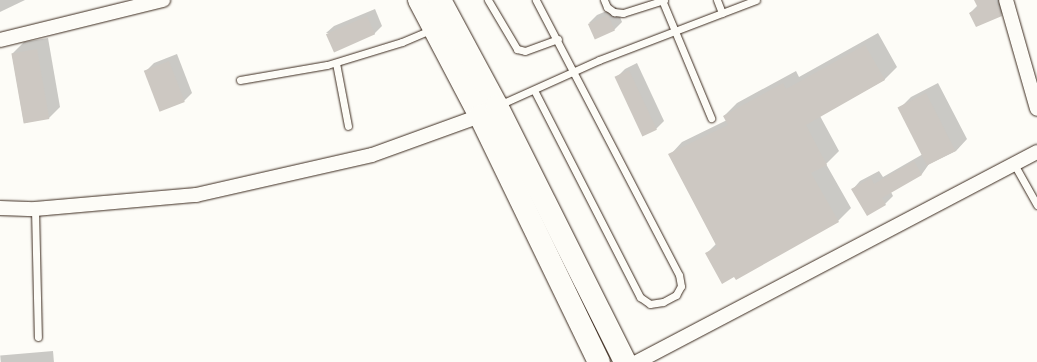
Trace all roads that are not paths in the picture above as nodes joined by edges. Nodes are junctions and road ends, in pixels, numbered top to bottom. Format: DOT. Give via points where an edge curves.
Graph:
graph roads {
  1 [pos="163,0"];
  2 [pos="419,0"];
  3 [pos="440,0"];
  4 [pos="488,0"];
  5 [pos="536,0"];
  6 [pos="604,0"];
  7 [pos="662,0"];
  8 [pos="717,0"];
  9 [pos="756,0"];
  10 [pos="1008,1"];
  11 [pos="722,13"];
  12 [pos="434,28"];
  13 [pos="673,31"];
  14 [pos="558,39"];
  15 [pos="0,40"];
  16 [pos="336,63"];
  17 [pos="575,71"];
  18 [pos="240,80"];
  19 [pos="534,90"];
  20 [pos="1037,109"];
  21 [pos="489,111"];
  22 [pos="711,118"];
  23 [pos="348,126"];
  24 [pos="1037,152"];
  25 [pos="1014,164"];
  26 [pos="1037,205"];
  27 [pos="0,208"];
  28 [pos="34,209"];
  29 [pos="38,337"];
  30 [pos="599,362"];
  31 [pos="625,362"];
  32 [pos="637,362"];
  1 -- 15 [label="street"];
  2 -- 12 [label="highway"];
  3 -- 21 [label="highway"];
  4 -- 14 [label="lane" via="517,49 525,51"];
  5 -- 14 [label="lane"];
  6 -- 7 [label="lane" via="607,7 614,12 623,13"];
  7 -- 13 [label="lane"];
  8 -- 11 [label="lane"];
  9 -- 11 [label="lane"];
  10 -- 20 [label="street"];
  11 -- 13 [label="lane"];
  12 -- 16 [label="lane" via="402,42"];
  12 -- 21 [label="highway"];
  13 -- 17 [label="lane"];
  13 -- 22 [label="lane"];
  14 -- 17 [label="lane"];
  16 -- 18 [label="lane"];
  16 -- 23 [label="lane"];
  17 -- 19 [label="lane"];
  17 -- 19 [label="lane" via="680,275 681,286 676,295 663,302 650,304 640,298"];
  19 -- 21 [label="lane"];
  21 -- 28 [label="street" via="372,155 196,195"];
  21 -- 30 [label="highway"];
  21 -- 31 [label="highway"];
  24 -- 25 [label="street"];
  25 -- 26 [label="lane"];
  25 -- 32 [label="street"];
  27 -- 28 [label="street"];
  28 -- 29 [label="lane"];
}
